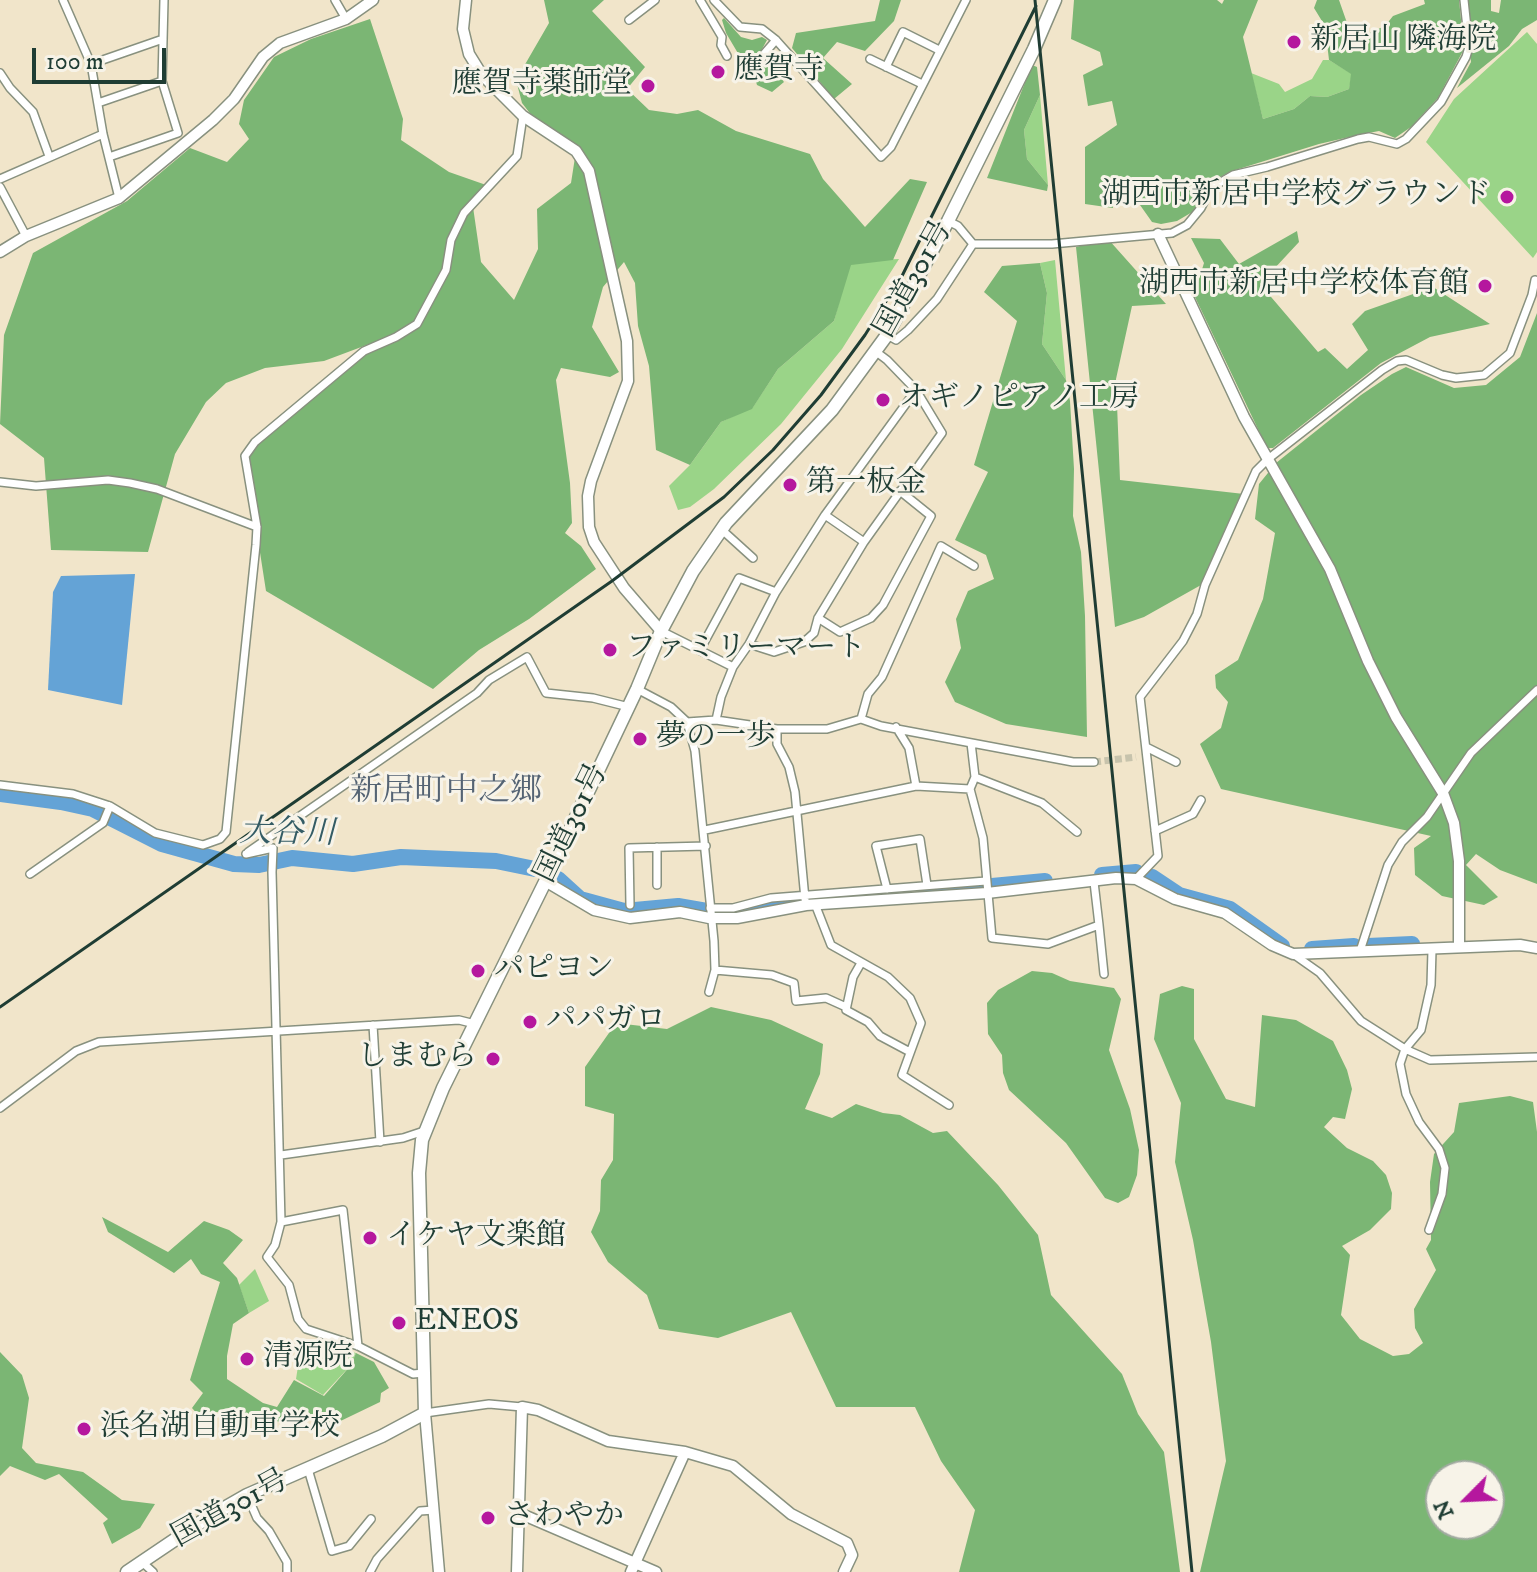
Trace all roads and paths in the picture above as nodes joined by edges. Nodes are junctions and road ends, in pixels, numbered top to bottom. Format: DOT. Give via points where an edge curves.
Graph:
graph roads {
  1 [pos="63,0"];
  2 [pos="164,0"];
  3 [pos="335,0"];
  4 [pos="373,0"];
  5 [pos="466,0"];
  6 [pos="655,0"];
  7 [pos="700,0"];
  8 [pos="714,0"];
  9 [pos="966,0"];
  10 [pos="1055,0"];
  11 [pos="1464,0"];
  12 [pos="346,19"];
  13 [pos="629,20"];
  14 [pos="163,39"];
  15 [pos="776,40"];
  16 [pos="939,50"];
  17 [pos="727,56"];
  18 [pos="870,59"];
  19 [pos="91,64"];
  20 [pos="886,67"];
  21 [pos="0,73"];
  22 [pos="745,73"];
  23 [pos="162,81"];
  24 [pos="922,84"];
  25 [pos="98,103"];
  26 [pos="523,116"];
  27 [pos="103,134"];
  28 [pos="49,156"];
  29 [pos="109,157"];
  30 [pos="0,179"];
  31 [pos="0,187"];
  32 [pos="119,198"];
  33 [pos="948,221"];
  34 [pos="1158,234"];
  35 [pos="26,236"];
  36 [pos="973,244"];
  37 [pos="0,252"];
  38 [pos="1535,280"];
  39 [pos="887,335"];
  40 [pos="875,351"];
  41 [pos="916,390"];
  42 [pos="1268,459"];
  43 [pos="0,482"];
  44 [pos="900,491"];
  45 [pos="825,515"];
  46 [pos="257,527"];
  47 [pos="721,529"];
  48 [pos="864,542"];
  49 [pos="753,558"];
  50 [pos="974,566"];
  51 [pos="776,592"];
  52 [pos="818,618"];
  53 [pos="661,631"];
  54 [pos="749,644"];
  55 [pos="700,650"];
  56 [pos="733,667"];
  57 [pos="637,689"];
  58 [pos="1537,690"];
  59 [pos="629,707"];
  60 [pos="861,719"];
  61 [pos="716,720"];
  62 [pos="687,722"];
  63 [pos="896,727"];
  64 [pos="777,729"];
  65 [pos="971,743"];
  66 [pos="1146,751"];
  67 [pos="1136,757"];
  68 [pos="1094,762"];
  69 [pos="1176,762"];
  70 [pos="975,777"];
  71 [pos="0,785"];
  72 [pos="916,786"];
  73 [pos="970,789"];
  74 [pos="1443,793"];
  75 [pos="1201,800"];
  76 [pos="110,806"];
  77 [pos="798,812"];
  78 [pos="705,830"];
  79 [pos="1155,831"];
  80 [pos="1077,832"];
  81 [pos="706,846"];
  82 [pos="657,847"];
  83 [pos="30,874"];
  84 [pos="548,875"];
  85 [pos="1136,879"];
  86 [pos="986,881"];
  87 [pos="1094,882"];
  88 [pos="657,885"];
  89 [pos="927,885"];
  90 [pos="887,889"];
  91 [pos="987,893"];
  92 [pos="808,901"];
  93 [pos="630,905"];
  94 [pos="710,913"];
  95 [pos="1099,925"];
  96 [pos="1459,947"];
  97 [pos="1537,948"];
  98 [pos="1432,950"];
  99 [pos="1360,951"];
  100 [pos="1293,954"];
  101 [pos="861,963"];
  102 [pos="715,970"];
  103 [pos="1104,974"];
  104 [pos="709,992"];
  105 [pos="846,1007"];
  106 [pos="475,1024"];
  107 [pos="373,1025"];
  108 [pos="275,1030"];
  109 [pos="1405,1049"];
  110 [pos="910,1052"];
  111 [pos="1537,1057"];
  112 [pos="949,1105"];
  113 [pos="0,1108"];
  114 [pos="425,1130"];
  115 [pos="380,1142"];
  116 [pos="281,1155"];
  117 [pos="281,1222"];
  118 [pos="1429,1230"];
  119 [pos="358,1346"];
  120 [pos="424,1373"];
  121 [pos="522,1407"];
  122 [pos="425,1413"];
  123 [pos="685,1452"];
  124 [pos="308,1469"];
  125 [pos="247,1495"];
  126 [pos="434,1510"];
  127 [pos="519,1513"];
  128 [pos="371,1519"];
  129 [pos="142,1562"];
  130 [pos="633,1567"];
  131 [pos="127,1572"];
  132 [pos="153,1572"];
  133 [pos="287,1572"];
  134 [pos="370,1572"];
  135 [pos="439,1572"];
  136 [pos="517,1572"];
  137 [pos="656,1572"];
  138 [pos="844,1572"];
  1 -- 19 [label="street"];
  2 -- 14 [label="street"];
  3 -- 12 [label="street"];
  4 -- 12 [label="street"];
  5 -- 26 [label="street" via="463,29 469,54"];
  6 -- 13 [label="street"];
  7 -- 17 [label="street"];
  8 -- 15 [label="street" via="740,27 762,29"];
  9 -- 16 [label="street"];
  10 -- 33 [label="highway, 国道301号"];
  11 -- 34 [label="street" via="1466,57 1441,102 1406,139 1397,144 1358,139 1233,175 1211,188 1187,225"];
  12 -- 32 [label="street" via="280,43 213,120"];
  14 -- 19 [label="street"];
  14 -- 23 [label="street"];
  15 -- 22 [label="street" via="758,68"];
  15 -- 24 [label="street" via="881,157"];
  16 -- 20 [label="street" via="903,32"];
  16 -- 24 [label="street"];
  18 -- 20 [label="street"];
  19 -- 25 [label="street"];
  20 -- 24 [label="street"];
  21 -- 28 [label="street" via="33,112"];
  23 -- 25 [label="street"];
  23 -- 29 [label="street" via="178,133"];
  25 -- 27 [label="street"];
  26 -- 46 [label="street" via="517,156 464,213 451,240 446,270 417,324 364,351 245,456"];
  26 -- 53 [label="street" via="576,151 589,171 627,341 628,381 591,481 589,527 624,588"];
  27 -- 28 [label="street"];
  27 -- 29 [label="street"];
  28 -- 30 [label="street"];
  29 -- 32 [label="street"];
  31 -- 35 [label="street"];
  32 -- 35 [label="street"];
  33 -- 36 [label="street"];
  33 -- 39 [label="highway, 国道301号"];
  34 -- 36 [label="street" via="1052,244"];
  34 -- 42 [label="street"];
  35 -- 37 [label="street"];
  36 -- 39 [label="street" via="937,299 908,330 896,340"];
  38 -- 42 [label="street" via="1510,353 1484,375 1456,378 1397,361"];
  39 -- 40 [label="highway, 国道301号"];
  40 -- 41 [label="street"];
  40 -- 47 [label="highway, 国道301号" via="817,428"];
  41 -- 44 [label="street" via="942,433"];
  41 -- 45 [label="street"];
  42 -- 66 [label="street" via="1256,471 1197,614 1140,697"];
  42 -- 74 [label="street" via="1330,569 1396,717"];
  43 -- 46 [label="street" via="130,483"];
  44 -- 48 [label="street"];
  44 -- 52 [label="street" via="931,516 879,611 840,632"];
  45 -- 48 [label="street"];
  45 -- 51 [label="street"];
  46 -- 76 [label="street" via="226,832 203,845 155,833"];
  47 -- 49 [label="street"];
  47 -- 53 [label="highway, 国道301号"];
  48 -- 52 [label="street"];
  50 -- 60 [label="street" via="941,546 882,677 868,694"];
  51 -- 54 [label="street"];
  51 -- 55 [label="street" via="739,578"];
  52 -- 54 [label="street" via="814,633 794,646 774,652"];
  53 -- 55 [label="street"];
  53 -- 57 [label="highway, 国道301号"];
  54 -- 56 [label="street"];
  55 -- 56 [label="street"];
  56 -- 61 [label="street"];
  57 -- 59 [label="highway, 国道301号"];
  57 -- 62 [label="street"];
  58 -- 74 [label="street" via="1471,753"];
  59 -- 84 [label="highway, 国道301号"];
  59 -- 108 [label="street" via="546,693 527,657 254,845 246,854 273,848"];
  60 -- 63 [label="street"];
  60 -- 64 [label="street" via="827,729"];
  61 -- 62 [label="street"];
  61 -- 64 [label="street"];
  62 -- 78 [label="street"];
  63 -- 65 [label="street"];
  63 -- 72 [label="street" via="909,748"];
  64 -- 77 [label="street"];
  65 -- 68 [label="street"];
  65 -- 70 [label="street"];
  66 -- 67 [label="street"];
  66 -- 69 [label="street"];
  66 -- 79 [label="street"];
  70 -- 73 [label="street"];
  70 -- 80 [label="street" via="1042,803"];
  71 -- 76 [label="street" via="73,794"];
  72 -- 73 [label="street"];
  72 -- 77 [label="street"];
  73 -- 86 [label="street" via="983,838"];
  74 -- 96 [label="street" via="1459,861"];
  74 -- 99 [label="street" via="1388,865"];
  75 -- 79 [label="street" via="1193,814"];
  76 -- 83 [label="street" via="103,823"];
  77 -- 78 [label="street"];
  77 -- 92 [label="street"];
  78 -- 81 [label="street"];
  79 -- 85 [label="street" via="1158,856"];
  81 -- 82 [label="street"];
  81 -- 94 [label="street"];
  82 -- 88 [label="street"];
  82 -- 93 [label="street" via="629,848"];
  84 -- 94 [label="street" via="594,910 630,918"];
  84 -- 106 [label="highway, 国道301号"];
  85 -- 87 [label="street"];
  85 -- 100 [label="street" via="1175,899 1225,913"];
  86 -- 89 [label="street"];
  86 -- 91 [label="street"];
  87 -- 91 [label="street"];
  87 -- 95 [label="street"];
  89 -- 90 [label="street"];
  89 -- 90 [label="street" via="920,839 876,846"];
  90 -- 92 [label="street"];
  91 -- 92 [label="street"];
  91 -- 95 [label="street" via="992,938 1048,944"];
  92 -- 94 [label="street" via="737,918"];
  92 -- 101 [label="street" via="831,945"];
  94 -- 102 [label="street"];
  95 -- 103 [label="street"];
  96 -- 97 [label="street"];
  96 -- 98 [label="street"];
  98 -- 99 [label="street"];
  98 -- 109 [label="street" via="1421,1030"];
  99 -- 100 [label="street"];
  100 -- 109 [label="street" via="1320,973 1361,1021"];
  101 -- 105 [label="street"];
  101 -- 110 [label="street" via="888,977 910,998 921,1023"];
  102 -- 104 [label="street"];
  102 -- 105 [label="street" via="772,975 794,983 796,1001 826,998"];
  105 -- 110 [label="street" via="880,1036"];
  106 -- 107 [label="street" via="459,1020"];
  106 -- 114 [label="highway, 国道301号"];
  107 -- 108 [label="street"];
  107 -- 115 [label="street"];
  108 -- 113 [label="street" via="91,1044"];
  108 -- 116 [label="street"];
  109 -- 111 [label="street" via="1430,1060"];
  109 -- 118 [label="street" via="1400,1064 1406,1094 1445,1168"];
  110 -- 112 [label="street" via="902,1075"];
  114 -- 115 [label="street"];
  114 -- 120 [label="highway, 国道301号" via="419,1173"];
  115 -- 116 [label="street"];
  116 -- 117 [label="street"];
  117 -- 119 [label="street" via="267,1257 289,1285 298,1319 306,1329"];
  117 -- 119 [label="street" via="343,1210"];
  119 -- 120 [label="street" via="413,1374"];
  120 -- 122 [label="highway, 国道301号"];
  121 -- 122 [label="street" via="489,1404"];
  121 -- 123 [label="street" via="608,1441"];
  121 -- 127 [label="street"];
  122 -- 124 [label="highway, 国道301号"];
  122 -- 126 [label="street"];
  123 -- 130 [label="street"];
  123 -- 138 [label="street" via="733,1466 791,1514 847,1543 852,1555"];
  124 -- 125 [label="highway, 国道301号"];
  124 -- 128 [label="street" via="332,1551 349,1546"];
  125 -- 129 [label="highway, 国道301号"];
  125 -- 133 [label="street" via="287,1562"];
  126 -- 134 [label="street" via="420,1511"];
  126 -- 135 [label="street"];
  127 -- 130 [label="street"];
  127 -- 136 [label="street"];
  129 -- 131 [label="highway, 国道301号"];
  129 -- 132 [label="street"];
  130 -- 137 [label="street"];
}
